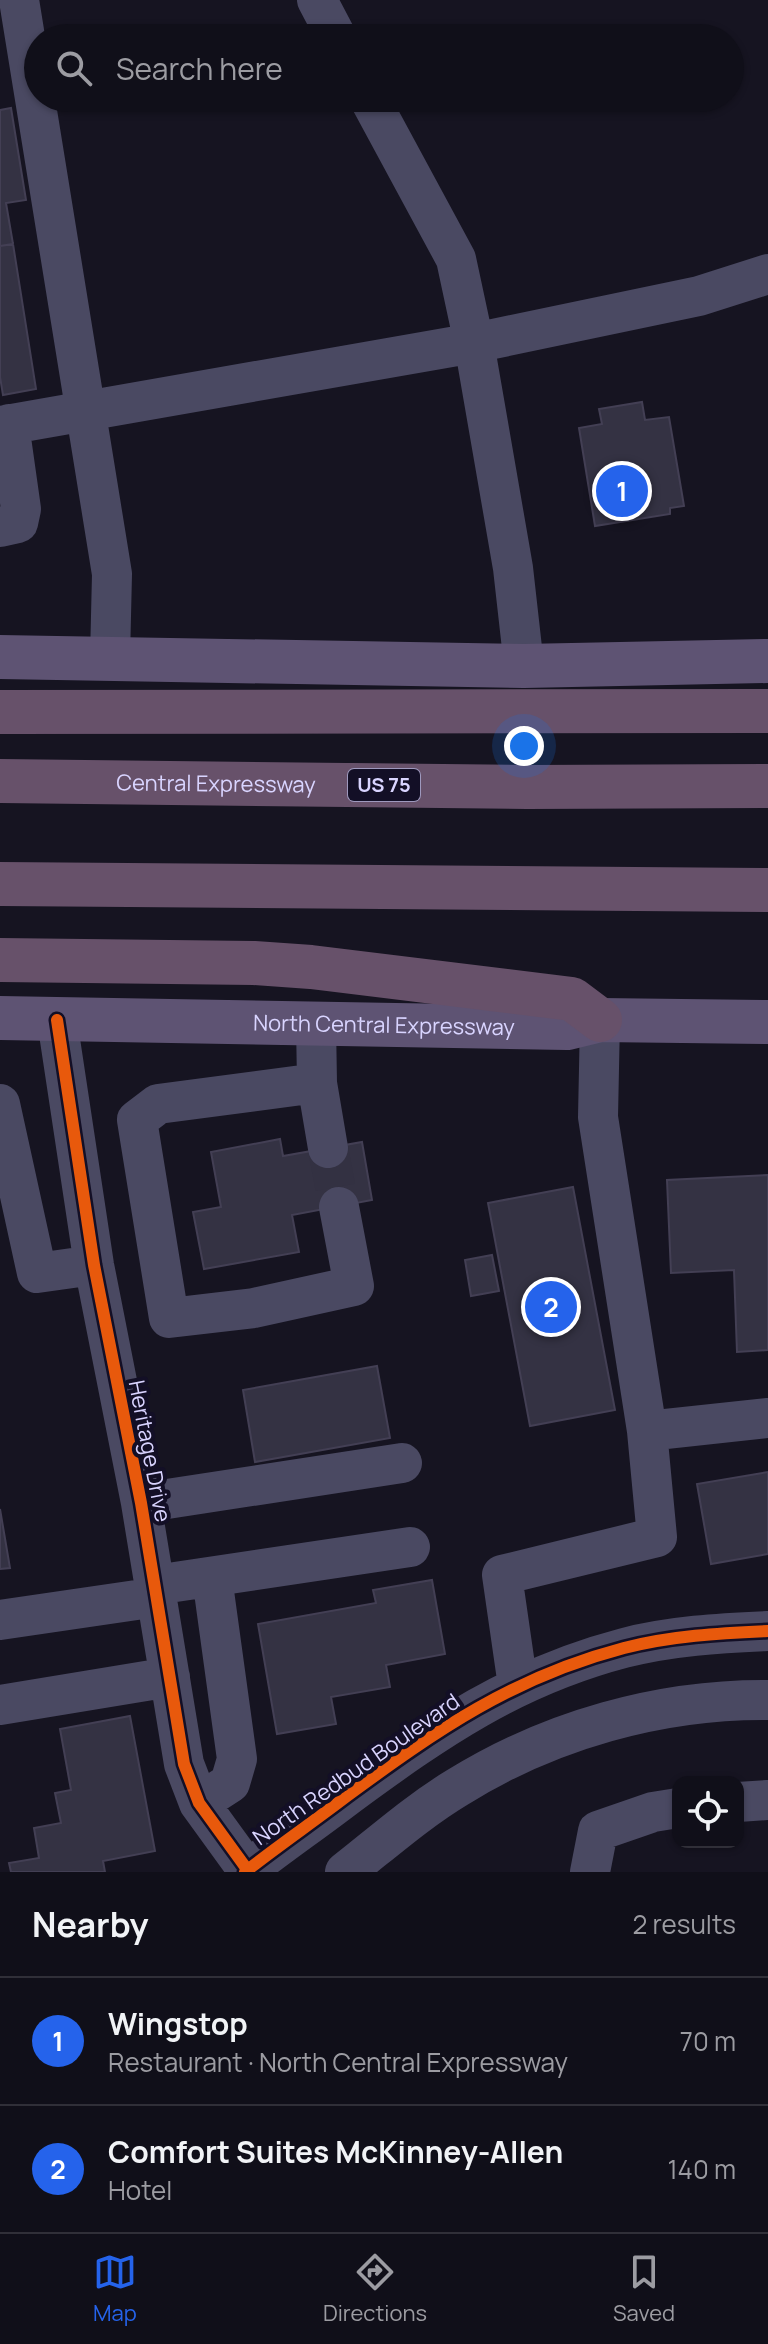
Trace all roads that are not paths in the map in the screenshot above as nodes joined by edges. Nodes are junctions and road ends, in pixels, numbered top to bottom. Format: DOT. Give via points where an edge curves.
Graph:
graph roads {
  1 [pos="19,0"];
  2 [pos="317,0"];
  3 [pos="330,24"];
  4 [pos="24,30"];
  5 [pos="38,112"];
  6 [pos="377,112"];
  7 [pos="768,274"];
  8 [pos="474,343"];
  9 [pos="87,409"];
  10 [pos="5,425"];
  11 [pos="0,527"];
  12 [pos="0,657"];
  13 [pos="110,658"];
  14 [pos="768,661"];
  15 [pos="524,666"];
  16 [pos="768,711"];
  17 [pos="0,712"];
  18 [pos="0,781"];
  19 [pos="768,786"];
  20 [pos="0,884"];
  21 [pos="768,890"];
  22 [pos="0,960"];
  23 [pos="0,1018"];
  24 [pos="57,1020"];
  25 [pos="600,1020"];
  26 [pos="768,1022"];
  27 [pos="316,1023"];
  28 [pos="317,1083"];
  29 [pos="0,1104"];
  30 [pos="328,1148"];
  31 [pos="339,1207"];
  32 [pos="94,1265"];
  33 [pos="169,1318"];
  34 [pos="106,1329"];
  35 [pos="768,1418"];
  36 [pos="647,1431"];
  37 [pos="402,1463"];
  38 [pos="141,1503"];
  39 [pos="410,1547"];
  40 [pos="212,1577"];
  41 [pos="156,1591"];
  42 [pos="0,1620"];
  43 [pos="768,1631"];
  44 [pos="170,1677"];
  45 [pos="518,1686"];
  46 [pos="768,1700"];
  47 [pos="0,1705"];
  48 [pos="768,1800"];
  49 [pos="744,1802"];
  50 [pos="199,1803"];
  51 [pos="672,1809"];
  52 [pos="247,1871"];
  53 [pos="345,1872"];
  54 [pos="590,1872"];
  1 -- 4 [label="street"];
  2 -- 3 [label="street"];
  5 -- 9 [label="street"];
  6 -- 8 [label="street" via="456,259"];
  7 -- 8 [label="street" via="699,296"];
  8 -- 9 [label="street"];
  8 -- 15 [label="street" via="513,568"];
  9 -- 10 [label="street"];
  9 -- 13 [label="street" via="112,574"];
  10 -- 11 [label="street" via="21,509 18,523"];
  12 -- 13 [label="main road"];
  13 -- 15 [label="main road"];
  14 -- 15 [label="main road"];
  16 -- 17 [label="highway"];
  18 -- 19 [label="highway, Central Expressway / US 75"];
  20 -- 21 [label="highway"];
  22 -- 25 [label="highway" via="311,967 572,999"];
  23 -- 24 [label="main road, North Central Expressway"];
  24 -- 27 [label="main road, North Central Expressway"];
  24 -- 32 [label="street, Heritage Drive"];
  25 -- 26 [label="main road, North Central Expressway"];
  25 -- 27 [label="main road, North Central Expressway" via="567,1028"];
  25 -- 36 [label="street" via="598,1117"];
  27 -- 28 [label="street"];
  28 -- 30 [label="street"];
  28 -- 33 [label="street" via="158,1104 137,1120"];
  29 -- 32 [label="street" via="37,1273"];
  31 -- 33 [label="street" via="354,1286 254,1308"];
  32 -- 34 [label="street, Heritage Drive"];
  33 -- 34 [label="street"];
  34 -- 38 [label="street, Heritage Drive"];
  35 -- 36 [label="street"];
  36 -- 45 [label="street" via="657,1537 502,1575"];
  37 -- 38 [label="street"];
  38 -- 41 [label="street, Heritage Drive"];
  39 -- 40 [label="street"];
  40 -- 41 [label="street"];
  40 -- 50 [label="street" via="237,1759 230,1783"];
  41 -- 42 [label="street"];
  41 -- 44 [label="street, Heritage Drive"];
  43 -- 45 [label="street, North Redbud Boulevard" via="716,1633 626,1648"];
  44 -- 47 [label="street"];
  44 -- 50 [label="street, Heritage Drive" via="184,1764"];
  45 -- 52 [label="street, North Redbud Boulevard" via="458,1718"];
  46 -- 53 [label="street" via="644,1713 526,1752 458,1787"];
  48 -- 49 [label="street"];
  50 -- 52 [label="street, Heritage Drive"];
  51 -- 54 [label="street" via="598,1831"];
}
